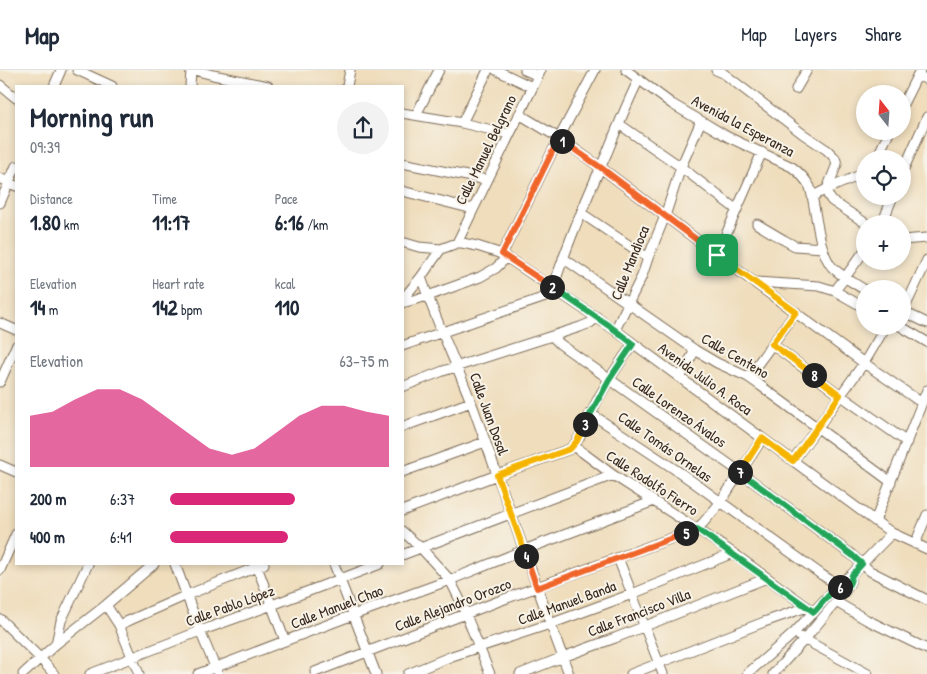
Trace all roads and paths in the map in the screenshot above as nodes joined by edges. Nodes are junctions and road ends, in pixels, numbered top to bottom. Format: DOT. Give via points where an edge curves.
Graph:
graph roads {
  1 [pos="61,70"];
  2 [pos="76,70"];
  3 [pos="193,70"];
  4 [pos="350,70"];
  5 [pos="439,70"];
  6 [pos="488,70"];
  7 [pos="496,70"];
  8 [pos="525,70"];
  9 [pos="595,70"];
  10 [pos="626,70"];
  11 [pos="716,70"];
  12 [pos="808,70"];
  13 [pos="539,73"];
  14 [pos="919,73"];
  15 [pos="639,80"];
  16 [pos="927,80"];
  17 [pos="0,85"];
  18 [pos="54,85"];
  19 [pos="110,85"];
  20 [pos="190,85"];
  21 [pos="262,85"];
  22 [pos="347,85"];
  23 [pos="532,87"];
  24 [pos="796,89"];
  25 [pos="911,89"];
  26 [pos="15,97"];
  27 [pos="404,112"];
  28 [pos="519,114"];
  29 [pos="416,115"];
  30 [pos="927,117"];
  31 [pos="701,121"];
  32 [pos="462,123"];
  33 [pos="619,124"];
  34 [pos="509,134"];
  35 [pos="559,138"];
  36 [pos="762,152"];
  37 [pos="911,153"];
  38 [pos="404,164"];
  39 [pos="600,167"];
  40 [pos="681,167"];
  41 [pos="856,177"];
  42 [pos="0,178"];
  43 [pos="487,180"];
  44 [pos="13,184"];
  45 [pos="827,189"];
  46 [pos="404,191"];
  47 [pos="813,196"];
  48 [pos="0,203"];
  49 [pos="473,208"];
  50 [pos="738,210"];
  51 [pos="581,213"];
  52 [pos="665,216"];
  53 [pos="856,217"];
  54 [pos="757,224"];
  55 [pos="927,238"];
  56 [pos="911,239"];
  57 [pos="404,243"];
  58 [pos="456,243"];
  59 [pos="823,248"];
  60 [pos="441,249"];
  61 [pos="504,255"];
  62 [pos="717,255"];
  63 [pos="563,258"];
  64 [pos="648,258"];
  65 [pos="927,260"];
  66 [pos="856,263"];
  67 [pos="421,277"];
  68 [pos="846,278"];
  69 [pos="755,282"];
  70 [pos="856,284"];
  71 [pos="557,290"];
  72 [pos="835,291"];
  73 [pos="911,295"];
  74 [pos="428,296"];
  75 [pos="404,298"];
  76 [pos="404,301"];
  77 [pos="856,303"];
  78 [pos="629,304"];
  79 [pos="796,312"];
  80 [pos="911,316"];
  81 [pos="597,317"];
  82 [pos="0,323"];
  83 [pos="927,323"];
  84 [pos="15,330"];
  85 [pos="615,330"];
  86 [pos="442,332"];
  87 [pos="911,333"];
  88 [pos="881,335"];
  89 [pos="552,336"];
  90 [pos="927,342"];
  91 [pos="633,344"];
  92 [pos="772,344"];
  93 [pos="404,345"];
  94 [pos="15,348"];
  95 [pos="695,350"];
  96 [pos="864,363"];
  97 [pos="457,367"];
  98 [pos="748,377"];
  99 [pos="680,378"];
  100 [pos="609,380"];
  101 [pos="0,382"];
  102 [pos="404,386"];
  103 [pos="927,390"];
  104 [pos="840,395"];
  105 [pos="471,402"];
  106 [pos="922,403"];
  107 [pos="590,413"];
  108 [pos="404,426"];
  109 [pos="817,428"];
  110 [pos="762,438"];
  111 [pos="485,442"];
  112 [pos="907,442"];
  113 [pos="574,446"];
  114 [pos="793,461"];
  115 [pos="0,465"];
  116 [pos="404,471"];
  117 [pos="15,472"];
  118 [pos="740,472"];
  119 [pos="497,475"];
  120 [pos="613,475"];
  121 [pos="891,482"];
  122 [pos="654,501"];
  123 [pos="720,502"];
  124 [pos="404,511"];
  125 [pos="511,515"];
  126 [pos="927,515"];
  127 [pos="875,521"];
  128 [pos="697,529"];
  129 [pos="404,533"];
  130 [pos="892,533"];
  131 [pos="15,536"];
  132 [pos="914,544"];
  133 [pos="421,548"];
  134 [pos="926,548"];
  135 [pos="524,550"];
  136 [pos="733,553"];
  137 [pos="404,554"];
  138 [pos="618,558"];
  139 [pos="862,564"];
  140 [pos="88,565"];
  141 [pos="153,565"];
  142 [pos="175,565"];
  143 [pos="259,565"];
  144 [pos="334,565"];
  145 [pos="377,565"];
  146 [pos="0,570"];
  147 [pos="767,578"];
  148 [pos="339,579"];
  149 [pos="450,580"];
  150 [pos="537,588"];
  151 [pos="841,588"];
  152 [pos="632,594"];
  153 [pos="187,595"];
  154 [pos="927,600"];
  155 [pos="836,602"];
  156 [pos="106,605"];
  157 [pos="272,605"];
  158 [pos="810,609"];
  159 [pos="353,615"];
  160 [pos="465,615"];
  161 [pos="0,619"];
  162 [pos="550,624"];
  163 [pos="119,625"];
  164 [pos="644,627"];
  165 [pos="200,630"];
  166 [pos="793,634"];
  167 [pos="805,639"];
  168 [pos="285,642"];
  169 [pos="56,644"];
  170 [pos="479,648"];
  171 [pos="927,649"];
  172 [pos="368,652"];
  173 [pos="132,657"];
  174 [pos="563,657"];
  175 [pos="40,658"];
  176 [pos="659,663"];
  177 [pos="217,671"];
  178 [pos="316,672"];
  179 [pos="23,674"];
  180 [pos="54,674"];
  181 [pos="90,674"];
  182 [pos="139,674"];
  183 [pos="198,674"];
  184 [pos="376,674"];
  185 [pos="408,674"];
  186 [pos="490,674"];
  187 [pos="520,674"];
  188 [pos="569,674"];
  189 [pos="631,674"];
  190 [pos="663,674"];
  191 [pos="747,674"];
  192 [pos="772,674"];
  193 [pos="868,674"];
  1 -- 18 [label="street"];
  2 -- 19 [label="street"];
  3 -- 20 [label="street"];
  3 -- 21 [label="street"];
  4 -- 22 [label="street"];
  5 -- 29 [label="street"];
  6 -- 32 [label="street"];
  7 -- 23 [label="street"];
  8 -- 13 [label="street"];
  9 -- 35 [label="street"];
  10 -- 15 [label="street, Avenida la Esperanza"];
  11 -- 45 [label="street" via="833,156 837,161"];
  12 -- 24 [label="street"];
  13 -- 23 [label="street, Calle Manuel Belgrano"];
  14 -- 16 [label="street"];
  14 -- 25 [label="street"];
  15 -- 31 [label="street, Avenida la Esperanza"];
  15 -- 33 [label="street"];
  17 -- 26 [label="street"];
  23 -- 28 [label="street, Calle Manuel Belgrano"];
  27 -- 29 [label="street"];
  28 -- 34 [label="street, Calle Manuel Belgrano"];
  28 -- 35 [label="street"];
  29 -- 32 [label="street"];
  30 -- 37 [label="street"];
  31 -- 36 [label="street, Avenida la Esperanza"];
  31 -- 40 [label="street, Calle Mandioca"];
  32 -- 34 [label="street"];
  33 -- 39 [label="street"];
  33 -- 40 [label="street"];
  34 -- 43 [label="street, Calle Manuel Belgrano"];
  35 -- 39 [label="street"];
  35 -- 61 [label="street"];
  36 -- 47 [label="street, Avenida la Esperanza" via="800,173"];
  36 -- 50 [label="street"];
  38 -- 43 [label="street"];
  39 -- 51 [label="street"];
  39 -- 52 [label="street"];
  40 -- 50 [label="street"];
  40 -- 52 [label="street, Calle Mandioca"];
  41 -- 45 [label="street"];
  42 -- 44 [label="street"];
  43 -- 49 [label="street, Calle Manuel Belgrano"];
  44 -- 48 [label="street"];
  45 -- 47 [label="street"];
  45 -- 53 [label="street" via="832,201"];
  46 -- 49 [label="street"];
  47 -- 59 [label="street, Avenida la Esperanza"];
  49 -- 58 [label="street, Calle Manuel Belgrano"];
  50 -- 62 [label="street"];
  51 -- 63 [label="street"];
  51 -- 64 [label="street"];
  52 -- 62 [label="street"];
  52 -- 64 [label="street, Calle Mandioca"];
  54 -- 59 [label="street" via="795,246"];
  55 -- 56 [label="street"];
  57 -- 60 [label="street"];
  58 -- 60 [label="street"];
  58 -- 61 [label="street, Avenida Julio A. Roca"];
  59 -- 68 [label="street, Avenida la Esperanza" via="832,267"];
  60 -- 67 [label="street"];
  61 -- 71 [label="street, Avenida Julio A. Roca"];
  61 -- 74 [label="street" via="496,268 480,277"];
  62 -- 69 [label="street"];
  63 -- 71 [label="street"];
  63 -- 78 [label="street, Calle Centeno"];
  64 -- 78 [label="street, Calle Mandioca"];
  65 -- 73 [label="street"];
  66 -- 68 [label="street"];
  67 -- 74 [label="street, Calle Juan Dosal"];
  67 -- 75 [label="street"];
  68 -- 70 [label="street, Avenida la Esperanza"];
  68 -- 72 [label="street"];
  69 -- 72 [label="street" via="819,286"];
  69 -- 79 [label="street"];
  71 -- 81 [label="street, Avenida Julio A. Roca"];
  71 -- 86 [label="street"];
  72 -- 77 [label="street"];
  74 -- 76 [label="street"];
  74 -- 86 [label="street, Calle Juan Dosal"];
  78 -- 85 [label="street, Calle Mandioca"];
  78 -- 95 [label="street, Calle Centeno"];
  79 -- 92 [label="street"];
  79 -- 96 [label="street"];
  80 -- 83 [label="street"];
  81 -- 85 [label="street, Avenida Julio A. Roca"];
  81 -- 89 [label="street" via="590,323"];
  82 -- 84 [label="street"];
  85 -- 91 [label="street, Avenida Julio A. Roca"];
  86 -- 93 [label="street"];
  86 -- 97 [label="street, Calle Juan Dosal"];
  87 -- 90 [label="street"];
  88 -- 96 [label="street"];
  89 -- 97 [label="street"];
  89 -- 100 [label="street, Calle Lorenzo Ávalos"];
  91 -- 99 [label="street, Avenida Julio A. Roca"];
  91 -- 100 [label="street"];
  92 -- 98 [label="street"];
  92 -- 104 [label="street"];
  94 -- 101 [label="street"];
  95 -- 98 [label="street, Calle Centeno"];
  95 -- 99 [label="street"];
  96 -- 104 [label="street"];
  96 -- 106 [label="street"];
  97 -- 102 [label="street"];
  97 -- 105 [label="street, Calle Juan Dosal"];
  98 -- 109 [label="street, Calle Centeno"];
  99 -- 110 [label="street, Avenida Julio A. Roca"];
  100 -- 107 [label="street"];
  100 -- 118 [label="street, Calle Lorenzo Ávalos"];
  103 -- 106 [label="street"];
  104 -- 109 [label="street"];
  104 -- 112 [label="street"];
  105 -- 108 [label="street"];
  105 -- 111 [label="street, Calle Juan Dosal"];
  106 -- 112 [label="street"];
  107 -- 113 [label="street"];
  107 -- 123 [label="street, Calle Tomás Ornelas"];
  109 -- 114 [label="street"];
  109 -- 121 [label="street, Calle Centeno"];
  110 -- 114 [label="street, Avenida Julio A. Roca"];
  110 -- 118 [label="street, Calle Alejandro Orozco"];
  111 -- 116 [label="street"];
  111 -- 119 [label="street, Calle Juan Dosal"];
  112 -- 121 [label="street"];
  113 -- 119 [label="street"];
  113 -- 120 [label="street, Calle Rodolfo Fierro"];
  114 -- 127 [label="street, Avenida Julio A. Roca"];
  115 -- 117 [label="street"];
  118 -- 123 [label="street, Calle Alejandro Orozco"];
  118 -- 139 [label="street, Calle Lorenzo Ávalos"];
  119 -- 124 [label="street"];
  119 -- 125 [label="street, Calle Juan Dosal"];
  120 -- 122 [label="street, Calle Rodolfo Fierro"];
  120 -- 125 [label="street"];
  121 -- 127 [label="street"];
  122 -- 128 [label="street, Calle Rodolfo Fierro"];
  122 -- 135 [label="street, Calle Manuel Chao"];
  123 -- 128 [label="street, Calle Alejandro Orozco"];
  123 -- 151 [label="street, Calle Tomás Ornelas"];
  125 -- 133 [label="street"];
  125 -- 135 [label="street, Calle Juan Dosal"];
  126 -- 132 [label="street"];
  127 -- 130 [label="street, Avenida Julio A. Roca"];
  128 -- 136 [label="street, Calle Rodolfo Fierro"];
  128 -- 138 [label="street, Calle Alejandro Orozco"];
  129 -- 133 [label="street"];
  130 -- 132 [label="street, Avenida Julio A. Roca"];
  130 -- 139 [label="street"];
  131 -- 146 [label="street"];
  132 -- 134 [label="street, Avenida Julio A. Roca"];
  133 -- 137 [label="street"];
  133 -- 149 [label="street"];
  135 -- 149 [label="street, Calle Manuel Chao"];
  135 -- 150 [label="street, Calle Juan Dosal"];
  136 -- 147 [label="street, Calle Rodolfo Fierro"];
  136 -- 152 [label="street, Calle Manuel Banda"];
  138 -- 150 [label="street, Calle Alejandro Orozco"];
  138 -- 152 [label="street"];
  139 -- 151 [label="street" via="841,582"];
  139 -- 154 [label="street, Calle Lorenzo Ávalos" via="878,576"];
  140 -- 169 [label="street" via="61,621"];
  141 -- 156 [label="street"];
  142 -- 153 [label="street"];
  143 -- 153 [label="street"];
  143 -- 157 [label="street"];
  144 -- 148 [label="street"];
  145 -- 148 [label="street, Calle Pablo López"];
  147 -- 158 [label="street, Calle Rodolfo Fierro"];
  147 -- 164 [label="street, Calle Francisco Villa"];
  148 -- 157 [label="street, Calle Pablo López"];
  148 -- 159 [label="street"];
  149 -- 159 [label="street, Calle Manuel Chao"];
  149 -- 160 [label="street"];
  150 -- 160 [label="street, Calle Alejandro Orozco"];
  150 -- 162 [label="street, Calle Juan Dosal"];
  151 -- 155 [label="street"];
  151 -- 158 [label="street"];
  152 -- 162 [label="street, Calle Manuel Banda"];
  152 -- 164 [label="street"];
  153 -- 163 [label="street"];
  153 -- 165 [label="street"];
  155 -- 167 [label="street"];
  155 -- 171 [label="street"];
  156 -- 163 [label="street"];
  156 -- 169 [label="street"];
  157 -- 165 [label="street, Calle Pablo López"];
  157 -- 168 [label="street"];
  158 -- 166 [label="street"];
  158 -- 176 [label="street" via="764,622"];
  159 -- 168 [label="street, Calle Manuel Chao"];
  159 -- 172 [label="street"];
  160 -- 170 [label="street"];
  160 -- 172 [label="street, Calle Alejandro Orozco"];
  161 -- 175 [label="street"];
  162 -- 170 [label="street, Calle Manuel Banda"];
  162 -- 174 [label="street, Calle Juan Dosal"];
  163 -- 173 [label="street"];
  164 -- 174 [label="street, Calle Francisco Villa"];
  164 -- 176 [label="street"];
  165 -- 173 [label="street, Calle Pablo López"];
  165 -- 177 [label="street"];
  166 -- 167 [label="street"];
  166 -- 191 [label="street"];
  167 -- 192 [label="street"];
  167 -- 193 [label="street"];
  168 -- 177 [label="street, Calle Manuel Chao"];
  169 -- 175 [label="street"];
  170 -- 185 [label="street, Calle Manuel Banda"];
  170 -- 186 [label="street"];
  172 -- 178 [label="street, Calle Alejandro Orozco"];
  172 -- 184 [label="street"];
  173 -- 181 [label="street, Calle Pablo López"];
  173 -- 182 [label="street"];
  174 -- 187 [label="street, Calle Francisco Villa"];
  174 -- 188 [label="street, Calle Juan Dosal"];
  175 -- 179 [label="street"];
  175 -- 180 [label="street"];
  176 -- 189 [label="street"];
  176 -- 190 [label="street"];
  177 -- 183 [label="street, Calle Manuel Chao"];
}
